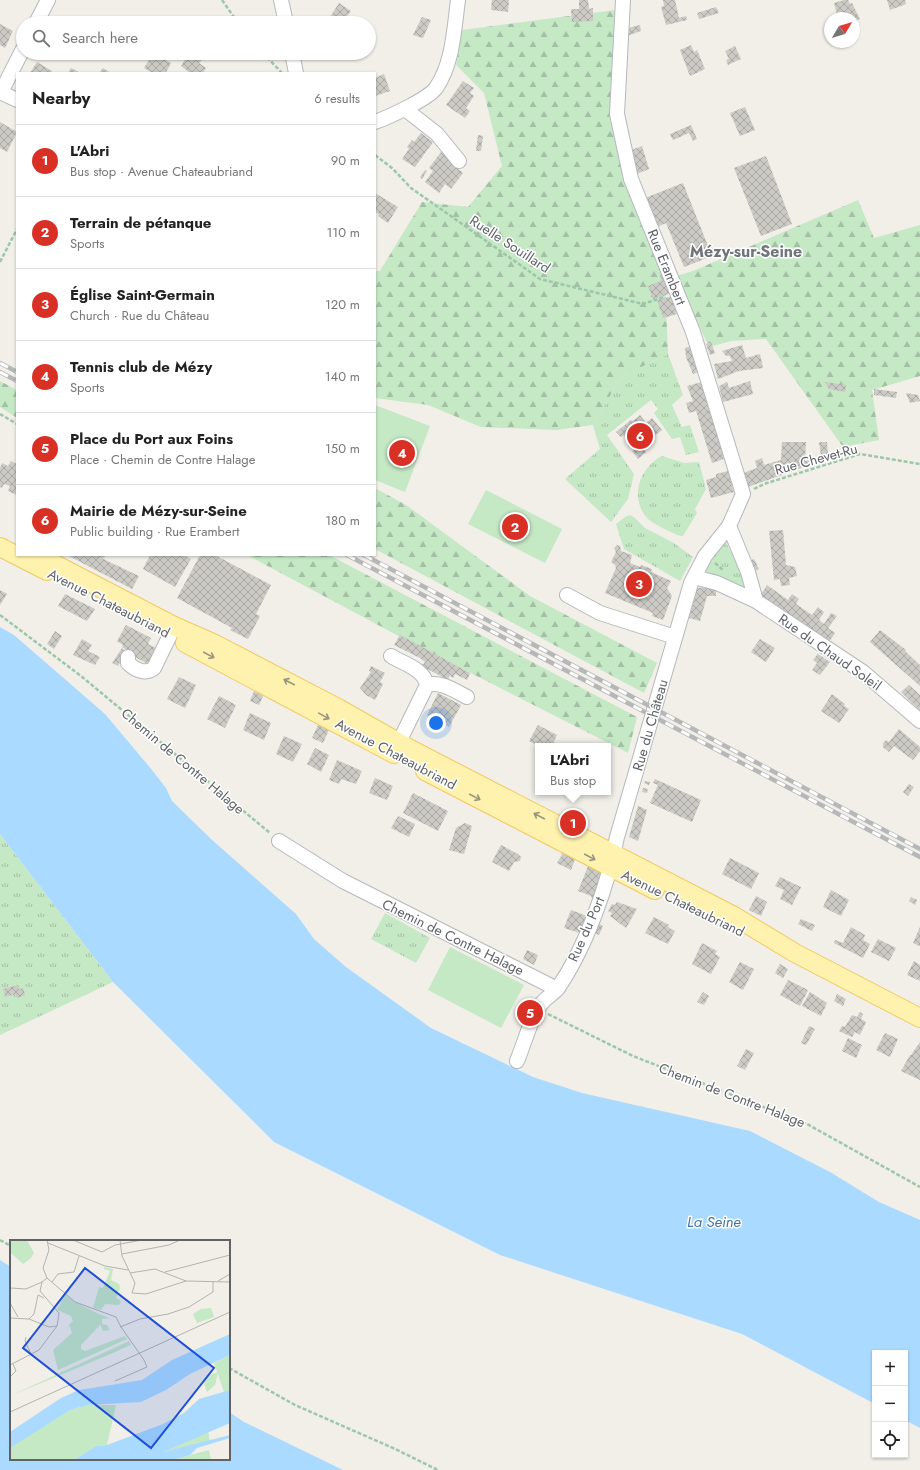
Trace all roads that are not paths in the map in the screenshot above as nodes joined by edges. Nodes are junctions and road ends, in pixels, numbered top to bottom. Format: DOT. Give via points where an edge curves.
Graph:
graph roads {
  1 [pos="48,0"];
  2 [pos="281,0"];
  3 [pos="458,0"];
  4 [pos="623,0"];
  5 [pos="40,16"];
  6 [pos="284,16"];
  7 [pos="17,60"];
  8 [pos="293,60"];
  9 [pos="296,72"];
  10 [pos="0,92"];
  11 [pos="16,100"];
  12 [pos="405,109"];
  13 [pos="376,122"];
  14 [pos="459,160"];
  15 [pos="729,526"];
  16 [pos="0,536"];
  17 [pos="16,544"];
  18 [pos="0,547"];
  19 [pos="16,555"];
  20 [pos="17,556"];
  21 [pos="39,556"];
  22 [pos="693,580"];
  23 [pos="567,595"];
  24 [pos="756,600"];
  25 [pos="170,635"];
  26 [pos="675,637"];
  27 [pos="390,656"];
  28 [pos="128,657"];
  29 [pos="428,685"];
  30 [pos="467,697"];
  31 [pos="920,721"];
  32 [pos="399,742"];
  33 [pos="279,841"];
  34 [pos="612,861"];
  35 [pos="557,989"];
  36 [pos="920,1018"];
  37 [pos="517,1061"];
  1 -- 5 [label="street"];
  2 -- 6 [label="street"];
  3 -- 12 [label="street" via="449,62 435,89"];
  4 -- 15 [label="street, Rue Erambert" via="617,114 631,179 694,332 743,494"];
  7 -- 10 [label="street"];
  8 -- 9 [label="street"];
  10 -- 11 [label="street"];
  12 -- 13 [label="street"];
  12 -- 14 [label="street" via="437,134"];
  15 -- 22 [label="street, Rue du Château" via="705,556"];
  15 -- 24 [label="street" via="748,572"];
  16 -- 17 [label="main road"];
  18 -- 19 [label="main road, Avenue Chateaubriand"];
  20 -- 25 [label="main road, Avenue Chateaubriand"];
  32 -- 21 [label="main road, Avenue Chateaubriand, one-way" via="215,644 174,626"];
  22 -- 24 [label="street, Rue du Chaud Soleil" via="717,583"];
  22 -- 26 [label="street, Rue du Château"];
  23 -- 26 [label="street" via="600,613"];
  24 -- 31 [label="street, Rue du Chaud Soleil" via="863,672"];
  25 -- 28 [label="street" via="154,668 150,671 145,672 131,666"];
  25 -- 34 [label="main road, Avenue Chateaubriand, one-way"];
  26 -- 34 [label="street, Rue du Château"];
  27 -- 29 [label="street" via="421,673"];
  29 -- 30 [label="street" via="441,685"];
  29 -- 32 [label="street"];
  34 -- 32 [label="main road, Avenue Chateaubriand, one-way"];
  33 -- 35 [label="street, Chemin de Contre Halage" via="343,881"];
  34 -- 35 [label="street, Rue du Port" via="587,932"];
  34 -- 36 [label="main road, Avenue Chateaubriand" via="728,926 796,954"];
  35 -- 37 [label="street" via="546,997 537,1010"];
}
